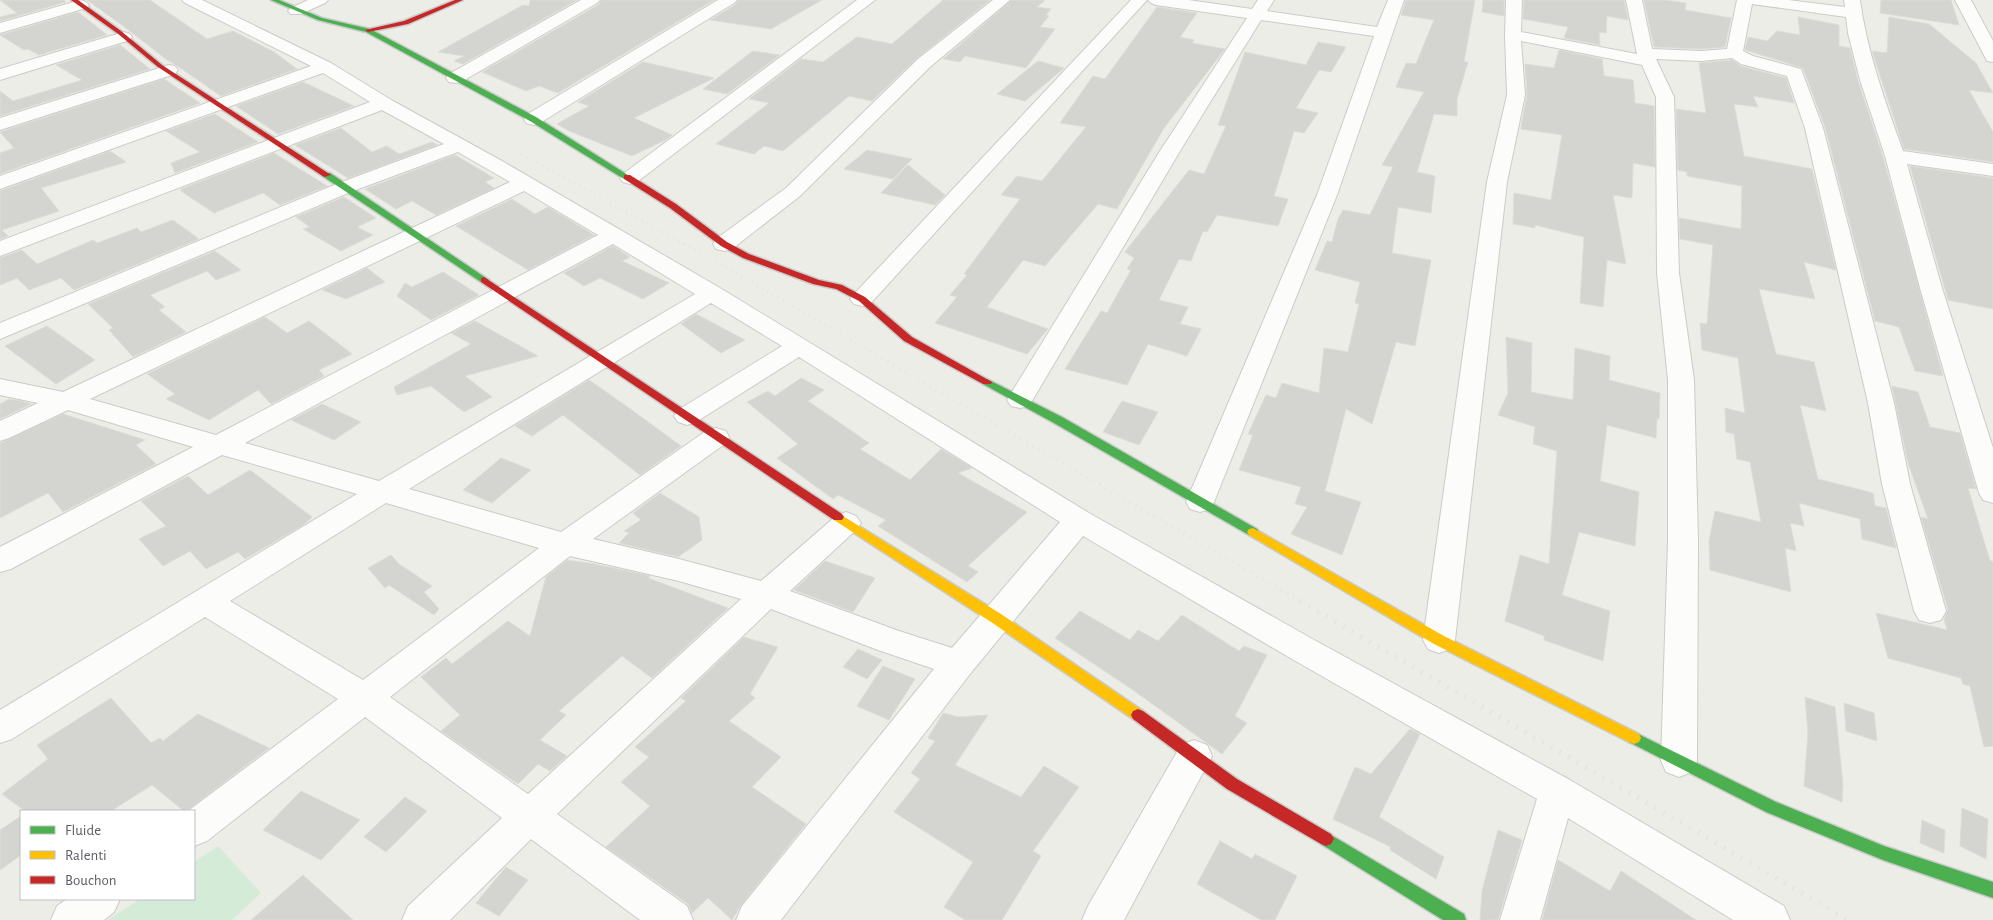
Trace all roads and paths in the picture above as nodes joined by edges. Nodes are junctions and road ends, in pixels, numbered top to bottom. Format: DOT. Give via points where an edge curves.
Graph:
graph roads {
  1 [pos="190,0"];
  2 [pos="274,0"];
  3 [pos="320,0"];
  4 [pos="460,0"];
  5 [pos="592,0"];
  6 [pos="729,0"];
  7 [pos="867,0"];
  8 [pos="1002,0"];
  9 [pos="1139,0"];
  10 [pos="1156,0"];
  11 [pos="1396,0"];
  12 [pos="1514,0"];
  13 [pos="1634,0"];
  14 [pos="1745,0"];
  15 [pos="1752,0"];
  16 [pos="1963,0"];
  17 [pos="78,3"];
  18 [pos="1853,6"];
  19 [pos="1261,8"];
  20 [pos="296,11"];
  21 [pos="0,28"];
  22 [pos="368,30"];
  23 [pos="1383,33"];
  24 [pos="1513,35"];
  25 [pos="124,37"];
  26 [pos="1734,53"];
  27 [pos="1647,57"];
  28 [pos="1993,57"];
  29 [pos="325,67"];
  30 [pos="169,70"];
  31 [pos="0,75"];
  32 [pos="455,78"];
  33 [pos="384,103"];
  34 [pos="219,104"];
  35 [pos="533,119"];
  36 [pos="0,124"];
  37 [pos="275,143"];
  38 [pos="460,145"];
  39 [pos="1895,156"];
  40 [pos="1993,170"];
  41 [pos="630,178"];
  42 [pos="0,183"];
  43 [pos="525,183"];
  44 [pos="346,187"];
  45 [pos="416,235"];
  46 [pos="614,235"];
  47 [pos="724,244"];
  48 [pos="0,249"];
  49 [pos="503,292"];
  50 [pos="712,293"];
  51 [pos="862,299"];
  52 [pos="0,332"];
  53 [pos="799,346"];
  54 [pos="601,360"];
  55 [pos="0,387"];
  56 [pos="1020,400"];
  57 [pos="66,401"];
  58 [pos="687,416"];
  59 [pos="0,432"];
  60 [pos="716,437"];
  61 [pos="219,444"];
  62 [pos="384,491"];
  63 [pos="1993,492"];
  64 [pos="1200,502"];
  65 [pos="1079,520"];
  66 [pos="846,523"];
  67 [pos="565,544"];
  68 [pos="0,560"];
  69 [pos="765,594"];
  70 [pos="205,602"];
  71 [pos="1930,610"];
  72 [pos="996,618"];
  73 [pos="1439,640"];
  74 [pos="958,664"];
  75 [pos="364,697"];
  76 [pos="0,728"];
  77 [pos="1194,756"];
  78 [pos="1679,761"];
  79 [pos="1557,792"];
  80 [pos="528,817"];
  81 [pos="195,828"];
  82 [pos="1993,890"];
  83 [pos="99,900"];
  84 [pos="71,920"];
  85 [pos="422,920"];
  86 [pos="672,920"];
  87 [pos="756,920"];
  88 [pos="1102,920"];
  89 [pos="1458,920"];
  90 [pos="1520,920"];
  91 [pos="1770,920"];
  1 -- 29 [label="street"];
  2 -- 20 [label="street"];
  3 -- 20 [label="street"];
  4 -- 22 [label="street" via="406,23"];
  5 -- 32 [label="street"];
  6 -- 35 [label="street"];
  7 -- 41 [label="street"];
  8 -- 47 [label="street" via="924,63 793,192"];
  9 -- 51 [label="street"];
  10 -- 19 [label="street"];
  11 -- 23 [label="street"];
  12 -- 24 [label="street"];
  13 -- 27 [label="street"];
  14 -- 26 [label="street"];
  15 -- 18 [label="street"];
  16 -- 28 [label="street"];
  17 -- 21 [label="street"];
  17 -- 25 [label="street"];
  18 -- 39 [label="street" via="1856,33 1869,80"];
  19 -- 23 [label="street"];
  19 -- 56 [label="street" via="1165,159"];
  20 -- 22 [label="street" via="322,23"];
  22 -- 32 [label="street"];
  23 -- 64 [label="street" via="1327,195"];
  24 -- 27 [label="street"];
  24 -- 73 [label="street" via="1516,95 1497,182"];
  25 -- 30 [label="street"];
  25 -- 31 [label="street"];
  26 -- 27 [label="street"];
  26 -- 71 [label="street" via="1747,60 1795,73 1814,128 1881,403 1896,484"];
  27 -- 78 [label="street" via="1665,97 1668,273 1681,380 1683,541"];
  29 -- 33 [label="street"];
  29 -- 34 [label="street"];
  30 -- 34 [label="street"];
  30 -- 36 [label="street"];
  32 -- 35 [label="street"];
  33 -- 37 [label="street"];
  33 -- 38 [label="street"];
  34 -- 37 [label="street"];
  34 -- 42 [label="street"];
  35 -- 41 [label="street"];
  37 -- 44 [label="street"];
  37 -- 48 [label="street"];
  38 -- 43 [label="street"];
  38 -- 44 [label="street"];
  39 -- 40 [label="street"];
  39 -- 63 [label="street"];
  41 -- 47 [label="street"];
  43 -- 45 [label="street"];
  43 -- 46 [label="street"];
  44 -- 45 [label="street"];
  44 -- 52 [label="street"];
  45 -- 49 [label="street"];
  45 -- 57 [label="street"];
  46 -- 49 [label="street"];
  46 -- 50 [label="street"];
  47 -- 51 [label="street" via="746,256 816,282 839,287"];
  49 -- 54 [label="street"];
  49 -- 61 [label="street"];
  50 -- 53 [label="street"];
  50 -- 54 [label="street"];
  51 -- 56 [label="street" via="908,339"];
  53 -- 58 [label="street"];
  53 -- 65 [label="street"];
  54 -- 58 [label="street"];
  54 -- 62 [label="street"];
  55 -- 57 [label="street"];
  56 -- 64 [label="street"];
  57 -- 59 [label="street"];
  57 -- 61 [label="street"];
  58 -- 60 [label="street"];
  60 -- 66 [label="street"];
  60 -- 67 [label="street"];
  61 -- 62 [label="street"];
  61 -- 68 [label="street"];
  62 -- 67 [label="street"];
  62 -- 70 [label="street"];
  64 -- 73 [label="street"];
  65 -- 72 [label="street"];
  65 -- 79 [label="street"];
  66 -- 69 [label="street"];
  66 -- 72 [label="street"];
  67 -- 69 [label="street"];
  67 -- 75 [label="street"];
  69 -- 74 [label="street"];
  69 -- 80 [label="street"];
  70 -- 75 [label="street"];
  70 -- 76 [label="street"];
  72 -- 74 [label="street"];
  72 -- 77 [label="street"];
  73 -- 78 [label="street"];
  74 -- 87 [label="street"];
  75 -- 80 [label="street"];
  75 -- 81 [label="street"];
  77 -- 88 [label="street"];
  77 -- 89 [label="street" via="1232,784"];
  78 -- 82 [label="street" via="1771,807 1883,853"];
  79 -- 90 [label="street"];
  79 -- 91 [label="street"];
  80 -- 85 [label="street"];
  80 -- 86 [label="street"];
  83 -- 84 [label="street"];
}
